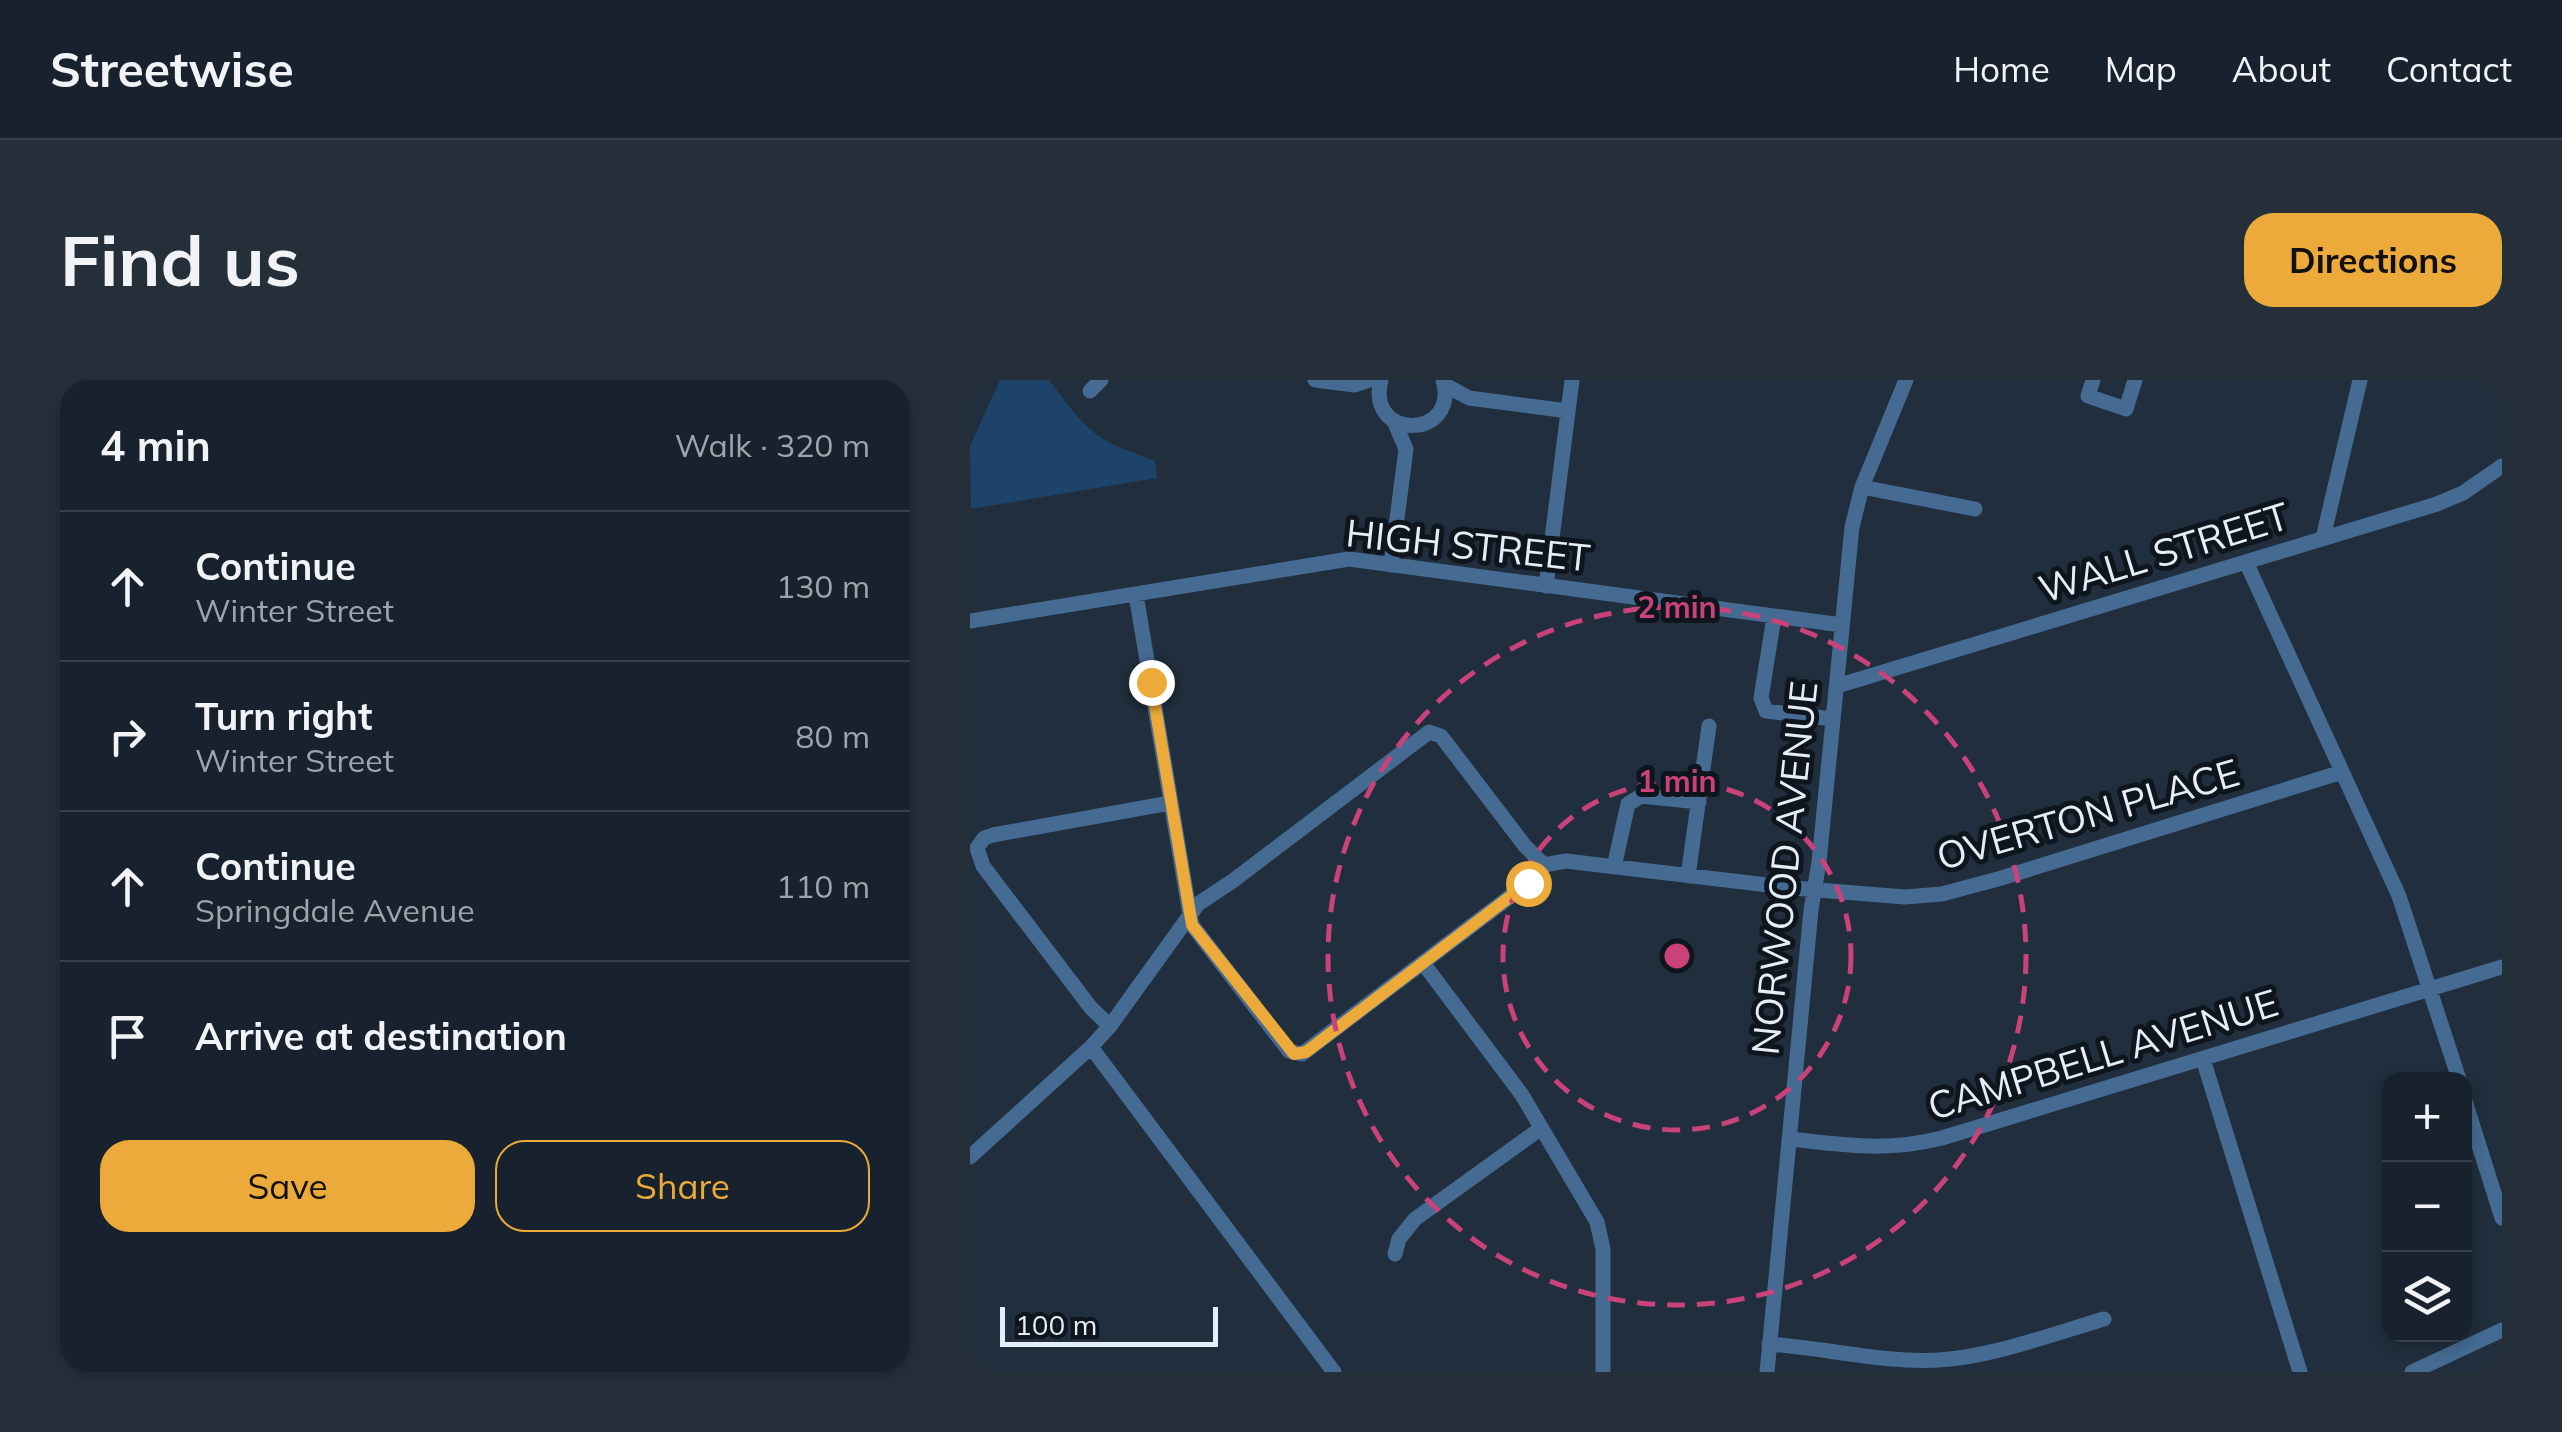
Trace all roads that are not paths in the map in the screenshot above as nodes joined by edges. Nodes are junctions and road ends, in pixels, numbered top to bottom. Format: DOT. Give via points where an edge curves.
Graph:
graph roads {
  1 [pos="1315,380"];
  2 [pos="1382,380"];
  3 [pos="1572,380"];
  4 [pos="1906,380"];
  5 [pos="2093,380"];
  6 [pos="2135,380"];
  7 [pos="2360,380"];
  8 [pos="1363,382"];
  9 [pos="1444,382"];
  10 [pos="1469,398"];
  11 [pos="1380,402"];
  12 [pos="1442,409"];
  13 [pos="1568,410"];
  14 [pos="1394,420"];
  15 [pos="1422,425"];
  16 [pos="1406,449"];
  17 [pos="2502,466"];
  18 [pos="1862,487"];
  19 [pos="1975,509"];
  20 [pos="2324,538"];
  21 [pos="2246,562"];
  22 [pos="1391,565"];
  23 [pos="1546,586"];
  24 [pos="1136,595"];
  25 [pos="1774,617"];
  26 [pos="970,621"];
  27 [pos="1842,625"];
  28 [pos="1837,686"];
  29 [pos="1833,719"];
  30 [pos="1709,726"];
  31 [pos="2342,772"];
  32 [pos="1699,802"];
  33 [pos="1170,803"];
  34 [pos="1544,864"];
  35 [pos="1614,867"];
  36 [pos="1688,876"];
  37 [pos="1814,889"];
  38 [pos="1190,915"];
  39 [pos="1423,963"];
  40 [pos="2502,967"];
  41 [pos="2430,989"];
  42 [pos="1110,1026"];
  43 [pos="1091,1048"];
  44 [pos="2204,1059"];
  45 [pos="2456,1072"];
  46 [pos="2472,1123"];
  47 [pos="1540,1128"];
  48 [pos="1790,1139"];
  49 [pos="970,1157"];
  50 [pos="2501,1212"];
  51 [pos="1395,1254"];
  52 [pos="2104,1320"];
  53 [pos="2502,1330"];
  54 [pos="1769,1344"];
  55 [pos="1898,1366"];
  56 [pos="1334,1372"];
  57 [pos="1604,1372"];
  58 [pos="1766,1372"];
  59 [pos="2300,1372"];
  60 [pos="2412,1372"];
  1 -- 8 [label="street"];
  2 -- 11 [label="street"];
  3 -- 13 [label="street"];
  4 -- 18 [label="street, NORWOOD AVENUE"];
  5 -- 6 [label="street" via="2088,396 2126,408"];
  7 -- 20 [label="street"];
  8 -- 11 [label="street"];
  9 -- 10 [label="street"];
  9 -- 12 [label="street"];
  10 -- 12 [label="street"];
  10 -- 13 [label="street"];
  11 -- 14 [label="street"];
  12 -- 15 [label="street"];
  13 -- 23 [label="street"];
  14 -- 15 [label="street"];
  14 -- 16 [label="street"];
  15 -- 16 [label="street"];
  16 -- 22 [label="street"];
  17 -- 20 [label="street, WALL STREET" via="2437,504"];
  18 -- 19 [label="street"];
  18 -- 27 [label="street, NORWOOD AVENUE"];
  20 -- 21 [label="street, WALL STREET"];
  21 -- 28 [label="street, WALL STREET"];
  21 -- 31 [label="street"];
  22 -- 23 [label="street, HIGH STREET"];
  22 -- 24 [label="street, HIGH STREET" via="1349,560"];
  23 -- 25 [label="street, HIGH STREET"];
  24 -- 26 [label="street, HIGH STREET"];
  24 -- 33 [label="street"];
  25 -- 27 [label="street, HIGH STREET"];
  25 -- 29 [label="street" via="1761,698 1766,711"];
  27 -- 28 [label="street, NORWOOD AVENUE"];
  28 -- 29 [label="street, NORWOOD AVENUE"];
  29 -- 37 [label="street, NORWOOD AVENUE"];
  30 -- 32 [label="street"];
  31 -- 37 [label="street, OVERTON PLACE" via="1942,894"];
  31 -- 41 [label="street" via="2399,896"];
  32 -- 35 [label="street" via="1641,796 1628,804"];
  32 -- 36 [label="street"];
  33 -- 38 [label="street"];
  33 -- 42 [label="street" via="994,835 977,848 983,866"];
  34 -- 35 [label="street, OVERTON PLACE"];
  34 -- 38 [label="street" via="1442,736 1429,732"];
  34 -- 39 [label="street"];
  35 -- 36 [label="street, OVERTON PLACE"];
  36 -- 37 [label="street, OVERTON PLACE"];
  37 -- 48 [label="street, NORWOOD AVENUE"];
  38 -- 39 [label="street" via="1294,1054 1306,1052"];
  38 -- 42 [label="street"];
  39 -- 47 [label="street"];
  40 -- 41 [label="street, CAMPBELL AVENUE"];
  41 -- 44 [label="street, CAMPBELL AVENUE"];
  41 -- 45 [label="street"];
  42 -- 43 [label="street"];
  43 -- 49 [label="street"];
  43 -- 56 [label="street"];
  44 -- 48 [label="street, CAMPBELL AVENUE" via="1916,1145"];
  44 -- 59 [label="street"];
  46 -- 50 [label="street"];
  47 -- 51 [label="street" via="1416,1220"];
  47 -- 57 [label="street" via="1601,1234"];
  48 -- 54 [label="street, NORWOOD AVENUE"];
  52 -- 55 [label="street" via="1973,1356"];
  53 -- 60 [label="street"];
  54 -- 55 [label="street"];
  54 -- 58 [label="street, NORWOOD AVENUE"];
}
